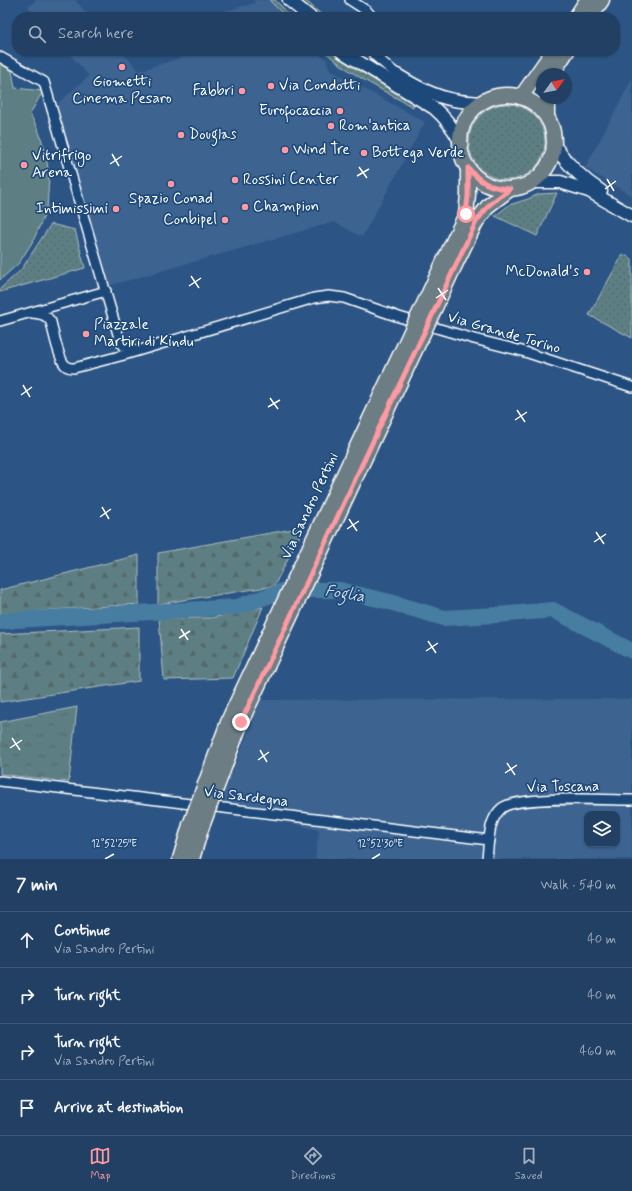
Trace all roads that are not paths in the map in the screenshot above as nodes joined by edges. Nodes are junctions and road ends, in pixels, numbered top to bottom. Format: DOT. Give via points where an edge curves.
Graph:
graph roads {
  1 [pos="280,0"];
  2 [pos="289,0"];
  3 [pos="350,0"];
  4 [pos="588,0"];
  5 [pos="602,0"];
  6 [pos="293,12"];
  7 [pos="304,12"];
  8 [pos="366,12"];
  9 [pos="580,12"];
  10 [pos="594,12"];
  11 [pos="349,56"];
  12 [pos="364,56"];
  13 [pos="375,56"];
  14 [pos="550,56"];
  15 [pos="564,56"];
  16 [pos="0,57"];
  17 [pos="556,68"];
  18 [pos="400,77"];
  19 [pos="521,98"];
  20 [pos="482,103"];
  21 [pos="547,104"];
  22 [pos="547,117"];
  23 [pos="460,141"];
  24 [pos="554,145"];
  25 [pos="468,168"];
  26 [pos="532,182"];
  27 [pos="510,189"];
  28 [pos="632,208"];
  29 [pos="632,216"];
  30 [pos="450,263"];
  31 [pos="106,291"];
  32 [pos="32,313"];
  33 [pos="0,321"];
  34 [pos="138,350"];
  35 [pos="632,387"];
  36 [pos="0,781"];
  37 [pos="632,800"];
  38 [pos="195,827"];
  39 [pos="489,840"];
  40 [pos="180,859"];
  41 [pos="192,859"];
  42 [pos="487,859"];
  1 -- 6 [label="main road"];
  2 -- 7 [label="main road"];
  3 -- 8 [label="street"];
  4 -- 9 [label="main road"];
  5 -- 10 [label="main road"];
  11 -- 23 [label="main road" via="434,108 446,118"];
  12 -- 18 [label="main road"];
  13 -- 18 [label="street"];
  14 -- 19 [label="main road"];
  15 -- 17 [label="main road"];
  16 -- 31 [label="street" via="44,82"];
  18 -- 20 [label="main road" via="439,96 455,101"];
  19 -- 20 [label="main road" via="501,96"];
  19 -- 22 [label="main road" via="536,105"];
  20 -- 23 [label="main road" via="466,119"];
  21 -- 22 [label="main road"];
  22 -- 24 [label="main road" via="554,136"];
  23 -- 25 [label="main road" via="462,155"];
  24 -- 26 [label="main road" via="548,166"];
  24 -- 28 [label="main road" via="569,165 592,185"];
  25 -- 27 [label="main road" via="486,184"];
  25 -- 30 [label="main road, Via Sandro Pertini" via="466,214"];
  26 -- 27 [label="main road"];
  26 -- 29 [label="main road" via="560,182 589,191"];
  27 -- 30 [label="main road, Via Sandro Pertini" via="489,205"];
  30 -- 38 [label="main road, Via Sandro Pertini, bridge"];
  31 -- 32 [label="street"];
  31 -- 34 [label="street" via="123,346"];
  32 -- 33 [label="street"];
  32 -- 34 [label="street, Via Grande Torino" via="44,314 51,322 61,358 69,368"];
  34 -- 35 [label="street, Via Grande Torino" via="314,298 329,296 344,298 399,317 522,351"];
  36 -- 39 [label="street, Via Sardegna"];
  37 -- 39 [label="street, Via Toscana" via="514,802 502,807 495,816"];
  38 -- 40 [label="main road, Via Sandro Pertini"];
  38 -- 41 [label="main road, Via Sandro Pertini"];
  39 -- 42 [label="street, Via Toscana"];
}
